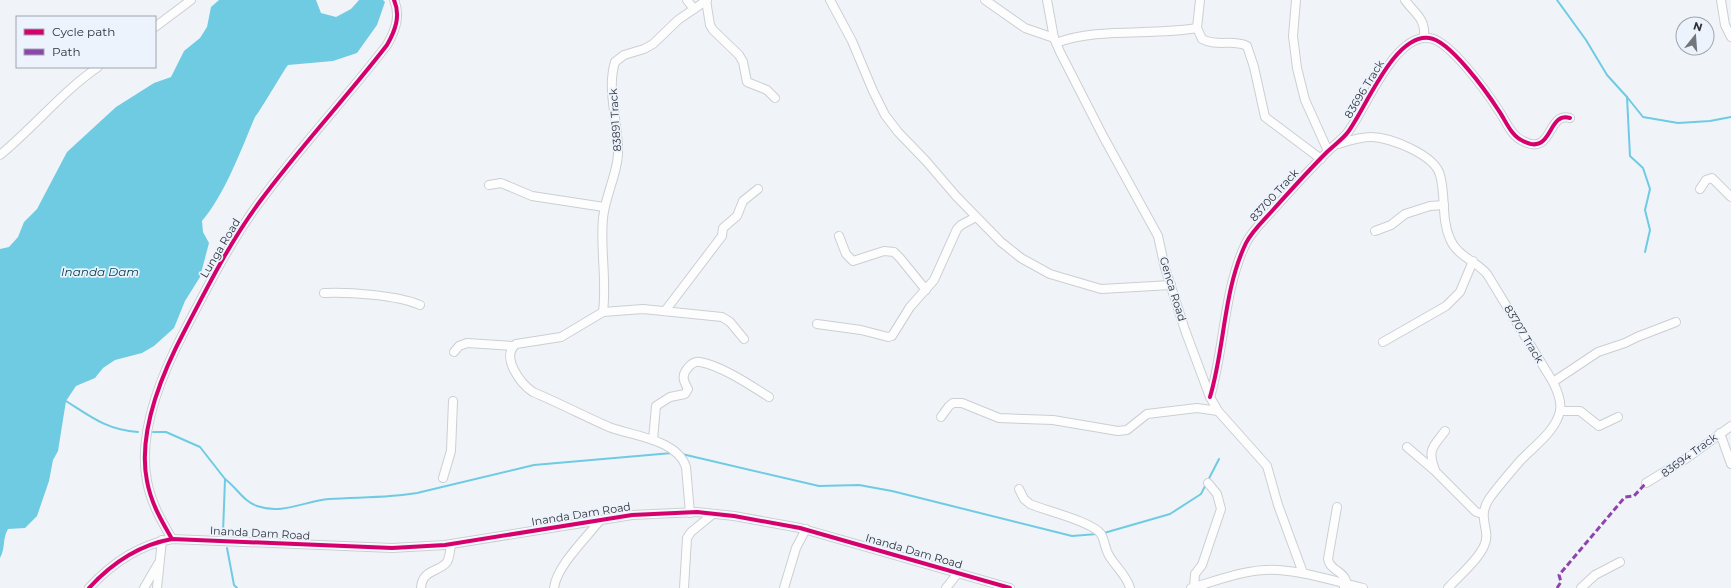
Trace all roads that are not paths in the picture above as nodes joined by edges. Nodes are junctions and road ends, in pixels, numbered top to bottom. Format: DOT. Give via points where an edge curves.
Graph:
graph roads {
  1 [pos="191,0"];
  2 [pos="394,0"];
  3 [pos="687,0"];
  4 [pos="706,0"];
  5 [pos="830,0"];
  6 [pos="985,0"];
  7 [pos="1047,0"];
  8 [pos="1200,0"];
  9 [pos="1296,0"];
  10 [pos="1405,0"];
  11 [pos="1721,0"];
  12 [pos="694,9"];
  13 [pos="156,26"];
  14 [pos="1197,28"];
  15 [pos="1731,37"];
  16 [pos="1424,38"];
  17 [pos="1055,40"];
  18 [pos="97,68"];
  19 [pos="775,98"];
  20 [pos="1570,118"];
  21 [pos="1338,144"];
  22 [pos="1328,151"];
  23 [pos="0,155"];
  24 [pos="1321,160"];
  25 [pos="489,184"];
  26 [pos="758,189"];
  27 [pos="1700,189"];
  28 [pos="1731,196"];
  29 [pos="1444,205"];
  30 [pos="604,207"];
  31 [pos="976,217"];
  32 [pos="1374,231"];
  33 [pos="839,236"];
  34 [pos="1473,261"];
  35 [pos="1171,285"];
  36 [pos="926,290"];
  37 [pos="324,293"];
  38 [pos="420,305"];
  39 [pos="664,311"];
  40 [pos="603,312"];
  41 [pos="1676,322"];
  42 [pos="817,324"];
  43 [pos="744,339"];
  44 [pos="1383,342"];
  45 [pos="513,346"];
  46 [pos="454,352"];
  47 [pos="1553,382"];
  48 [pos="769,397"];
  49 [pos="1210,397"];
  50 [pos="453,401"];
  51 [pos="1218,411"];
  52 [pos="1560,411"];
  53 [pos="941,417"];
  54 [pos="1618,417"];
  55 [pos="1731,426"];
  56 [pos="1445,430"];
  57 [pos="1720,433"];
  58 [pos="653,440"];
  59 [pos="1407,447"];
  60 [pos="1731,464"];
  61 [pos="1435,471"];
  62 [pos="442,478"];
  63 [pos="1208,483"];
  64 [pos="1646,483"];
  65 [pos="1019,489"];
  66 [pos="1337,507"];
  67 [pos="690,513"];
  68 [pos="714,514"];
  69 [pos="1483,514"];
  70 [pos="600,520"];
  71 [pos="806,530"];
  72 [pos="172,539"];
  73 [pos="162,540"];
  74 [pos="451,544"];
  75 [pos="160,561"];
  76 [pos="1620,562"];
  77 [pos="958,573"];
  78 [pos="1303,573"];
  79 [pos="1344,586"];
  80 [pos="89,588"];
  81 [pos="144,588"];
  82 [pos="157,588"];
  83 [pos="421,588"];
  84 [pos="554,588"];
  85 [pos="684,588"];
  86 [pos="784,588"];
  87 [pos="946,588"];
  88 [pos="1010,588"];
  89 [pos="1130,588"];
  90 [pos="1192,588"];
  91 [pos="1363,588"];
  92 [pos="1448,588"];
  93 [pos="1581,588"];
  1 -- 13 [label="street"];
  2 -- 72 [label="street, Lunga Road" via="396,26 387,45 252,213 223,257 177,344 158,390 146,440 146,480 152,503"];
  3 -- 12 [label="street"];
  4 -- 12 [label="street, 83891 Track"];
  4 -- 19 [label="street" via="710,24 739,55 747,82 767,90"];
  5 -- 31 [label="street" via="852,41 885,116"];
  6 -- 17 [label="street" via="1026,28"];
  7 -- 17 [label="street, Genca Road"];
  8 -- 14 [label="street"];
  9 -- 22 [label="street" via="1293,36 1297,68 1305,100"];
  10 -- 16 [label="street" via="1419,15 1425,28"];
  11 -- 15 [label="street" via="1725,25"];
  12 -- 30 [label="street, 83891 Track" via="678,20 653,44 624,55 615,62 612,75 618,154"];
  14 -- 17 [label="street" via="1168,32 1081,35"];
  14 -- 24 [label="street" via="1205,41 1247,46 1265,117"];
  16 -- 20 [label="street" via="1437,40 1459,58 1514,134 1524,142 1534,145 1541,143 1558,120"];
  16 -- 21 [label="street, 83696 Track" via="1411,43 1392,60 1352,126"];
  17 -- 35 [label="street, Genca Road" via="1102,136 1158,236"];
  18 -- 23 [label="street" via="60,98"];
  21 -- 22 [label="street, 83696 Track"];
  21 -- 29 [label="street, 83707 Track" via="1361,138 1381,138 1406,146 1437,167"];
  22 -- 24 [label="street, 83700 Track"];
  24 -- 49 [label="street, 83700 Track" via="1252,232 1246,244 1224,319"];
  25 -- 30 [label="street" via="501,183 532,196"];
  26 -- 39 [label="street" via="743,201 737,216 723,228 722,236"];
  27 -- 28 [label="street" via="1706,180 1712,178"];
  29 -- 32 [label="street" via="1430,206 1405,214 1391,225"];
  29 -- 34 [label="street, 83707 Track" via="1450,240 1462,255"];
  30 -- 40 [label="street, 83891 Track" via="602,228 606,286"];
  31 -- 35 [label="street" via="1021,258 1050,274 1102,289"];
  31 -- 36 [label="street" via="961,224 955,232 939,270"];
  33 -- 36 [label="street" via="846,254 853,261 884,251 894,252"];
  34 -- 44 [label="street" via="1460,292 1446,306"];
  34 -- 47 [label="street, 83707 Track" via="1495,285"];
  35 -- 49 [label="street, Genca Road"];
  36 -- 42 [label="street" via="910,307 891,337"];
  37 -- 38 [label="street" via="372,296 411,301"];
  39 -- 40 [label="street" via="643,309"];
  39 -- 43 [label="street" via="722,317"];
  40 -- 45 [label="street" via="561,337 522,342"];
  41 -- 47 [label="street" via="1598,352"];
  45 -- 46 [label="street" via="467,343 459,346"];
  45 -- 58 [label="street" via="511,359 516,376 530,390 610,427"];
  47 -- 52 [label="street, 83707 Track" via="1560,400"];
  48 -- 58 [label="street" via="724,372 695,362 684,373 684,382 688,389 685,394 670,397 656,406"];
  49 -- 51 [label="street, Genca Road"];
  50 -- 62 [label="street" via="451,451"];
  51 -- 53 [label="street" via="1197,408 1147,414 1127,430 1118,431 1053,420 999,418 962,402 953,403"];
  51 -- 78 [label="street, Genca Road" via="1267,466 1278,505"];
  52 -- 54 [label="street" via="1580,411 1599,426"];
  52 -- 69 [label="street" via="1550,429 1490,499"];
  55 -- 57 [label="street, 83694 Track"];
  56 -- 61 [label="street" via="1430,450"];
  57 -- 60 [label="street"];
  57 -- 64 [label="street, 83694 Track" via="1687,458"];
  58 -- 67 [label="street" via="676,452 684,462"];
  59 -- 61 [label="street"];
  61 -- 69 [label="street" via="1476,512"];
  63 -- 90 [label="street" via="1217,494 1221,509 1202,564 1195,574"];
  65 -- 89 [label="street" via="1030,504 1087,524 1096,530 1103,538 1108,555 1126,578"];
  66 -- 79 [label="street" via="1328,559 1330,566 1344,576"];
  67 -- 68 [label="street, Inanda Dam Road"];
  67 -- 70 [label="street, Inanda Dam Road" via="632,515"];
  68 -- 71 [label="street, Inanda Dam Road"];
  68 -- 85 [label="street" via="690,532 687,538"];
  69 -- 92 [label="street" via="1486,533 1484,546"];
  70 -- 74 [label="street, Inanda Dam Road"];
  70 -- 84 [label="street" via="567,562 556,579"];
  71 -- 77 [label="street, Inanda Dam Road"];
  71 -- 86 [label="street" via="796,548"];
  72 -- 73 [label="street, Inanda Dam Road"];
  72 -- 74 [label="street, Inanda Dam Road" via="392,548"];
  73 -- 75 [label="street"];
  73 -- 80 [label="street, Inanda Dam Road" via="146,545 123,558"];
  74 -- 83 [label="street" via="446,564 432,571 423,581"];
  75 -- 81 [label="street"];
  75 -- 82 [label="street"];
  76 -- 93 [label="street" via="1595,575"];
  77 -- 87 [label="street"];
  77 -- 88 [label="street, Inanda Dam Road"];
  78 -- 79 [label="street"];
  78 -- 90 [label="street" via="1256,571"];
  79 -- 91 [label="street"];
}
